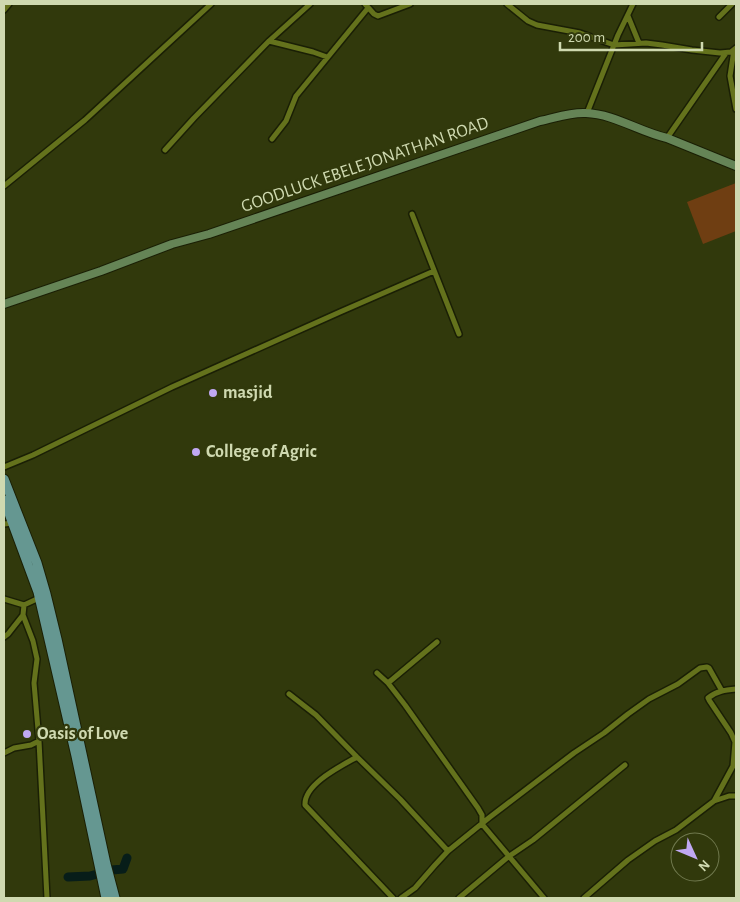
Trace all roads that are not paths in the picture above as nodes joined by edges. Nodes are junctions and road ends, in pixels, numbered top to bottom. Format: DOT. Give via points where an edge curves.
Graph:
graph roads {
  1 [pos="9,4"];
  2 [pos="211,4"];
  3 [pos="310,4"];
  4 [pos="410,4"];
  5 [pos="507,4"];
  6 [pos="633,4"];
  7 [pos="732,4"];
  8 [pos="367,6"];
  9 [pos="4,10"];
  10 [pos="628,16"];
  11 [pos="719,17"];
  12 [pos="269,41"];
  13 [pos="640,43"];
  14 [pos="614,45"];
  15 [pos="735,51"];
  16 [pos="726,53"];
  17 [pos="327,57"];
  18 [pos="735,91"];
  19 [pos="736,109"];
  20 [pos="587,113"];
  21 [pos="667,138"];
  22 [pos="272,139"];
  23 [pos="165,150"];
  24 [pos="736,166"];
  25 [pos="4,186"];
  26 [pos="412,214"];
  27 [pos="434,271"];
  28 [pos="4,304"];
  29 [pos="459,334"];
  30 [pos="4,467"];
  31 [pos="4,479"];
  32 [pos="4,500"];
  33 [pos="8,524"];
  34 [pos="39,598"];
  35 [pos="4,599"];
  36 [pos="24,605"];
  37 [pos="23,615"];
  38 [pos="4,637"];
  39 [pos="437,642"];
  40 [pos="377,673"];
  41 [pos="388,683"];
  42 [pos="736,689"];
  43 [pos="722,691"];
  44 [pos="289,694"];
  45 [pos="39,741"];
  46 [pos="4,753"];
  47 [pos="357,757"];
  48 [pos="625,766"];
  49 [pos="736,796"];
  50 [pos="714,801"];
  51 [pos="482,824"];
  52 [pos="448,852"];
  53 [pos="508,857"];
  54 [pos="103,864"];
  55 [pos="106,878"];
  56 [pos="47,898"];
  57 [pos="106,898"];
  58 [pos="115,898"];
  59 [pos="393,898"];
  60 [pos="401,898"];
  61 [pos="459,898"];
  62 [pos="544,898"];
  63 [pos="584,898"];
  1 -- 9 [label="street"];
  2 -- 25 [label="street" via="85,120"];
  3 -- 12 [label="street"];
  4 -- 8 [label="street" via="378,16"];
  5 -- 14 [label="street" via="537,25 580,33"];
  6 -- 10 [label="street"];
  7 -- 11 [label="street"];
  8 -- 17 [label="street"];
  10 -- 13 [label="street"];
  10 -- 14 [label="street"];
  12 -- 17 [label="street"];
  12 -- 23 [label="street"];
  13 -- 14 [label="street"];
  13 -- 16 [label="street"];
  14 -- 20 [label="street"];
  15 -- 16 [label="street"];
  15 -- 18 [label="street" via="730,76"];
  16 -- 21 [label="street"];
  17 -- 22 [label="street" via="296,96 286,121"];
  18 -- 19 [label="street"];
  20 -- 21 [label="main road, GOODLUCK EBELE JONATHAN ROAD" via="606,116"];
  20 -- 28 [label="main road, GOODLUCK EBELE JONATHAN ROAD" via="540,121 172,244"];
  21 -- 24 [label="main road, GOODLUCK EBELE JONATHAN ROAD"];
  26 -- 27 [label="street"];
  27 -- 29 [label="street"];
  27 -- 30 [label="street" via="172,387"];
  31 -- 54 [label="main road" via="34,555 48,603"];
  32 -- 33 [label="main road"];
  33 -- 34 [label="main road" via="26,559"];
  34 -- 36 [label="street"];
  34 -- 54 [label="main road"];
  35 -- 36 [label="street"];
  36 -- 37 [label="street"];
  37 -- 38 [label="street"];
  37 -- 45 [label="street" via="34,641 37,659 34,683"];
  39 -- 41 [label="street"];
  40 -- 41 [label="street"];
  41 -- 51 [label="street" via="478,808"];
  42 -- 43 [label="street"];
  43 -- 50 [label="street" via="708,698 735,742 734,761"];
  43 -- 51 [label="street" via="709,668 700,668 628,714"];
  44 -- 47 [label="street" via="316,714"];
  45 -- 46 [label="street"];
  45 -- 56 [label="street"];
  47 -- 52 [label="street"];
  47 -- 59 [label="street" via="314,785 305,805"];
  48 -- 53 [label="street"];
  49 -- 50 [label="street"];
  50 -- 63 [label="street" via="628,860"];
  51 -- 52 [label="street"];
  51 -- 53 [label="street"];
  52 -- 60 [label="street" via="415,888"];
  53 -- 61 [label="street"];
  53 -- 62 [label="street"];
  54 -- 55 [label="main road"];
  55 -- 57 [label="main road"];
  55 -- 58 [label="main road"];
}
